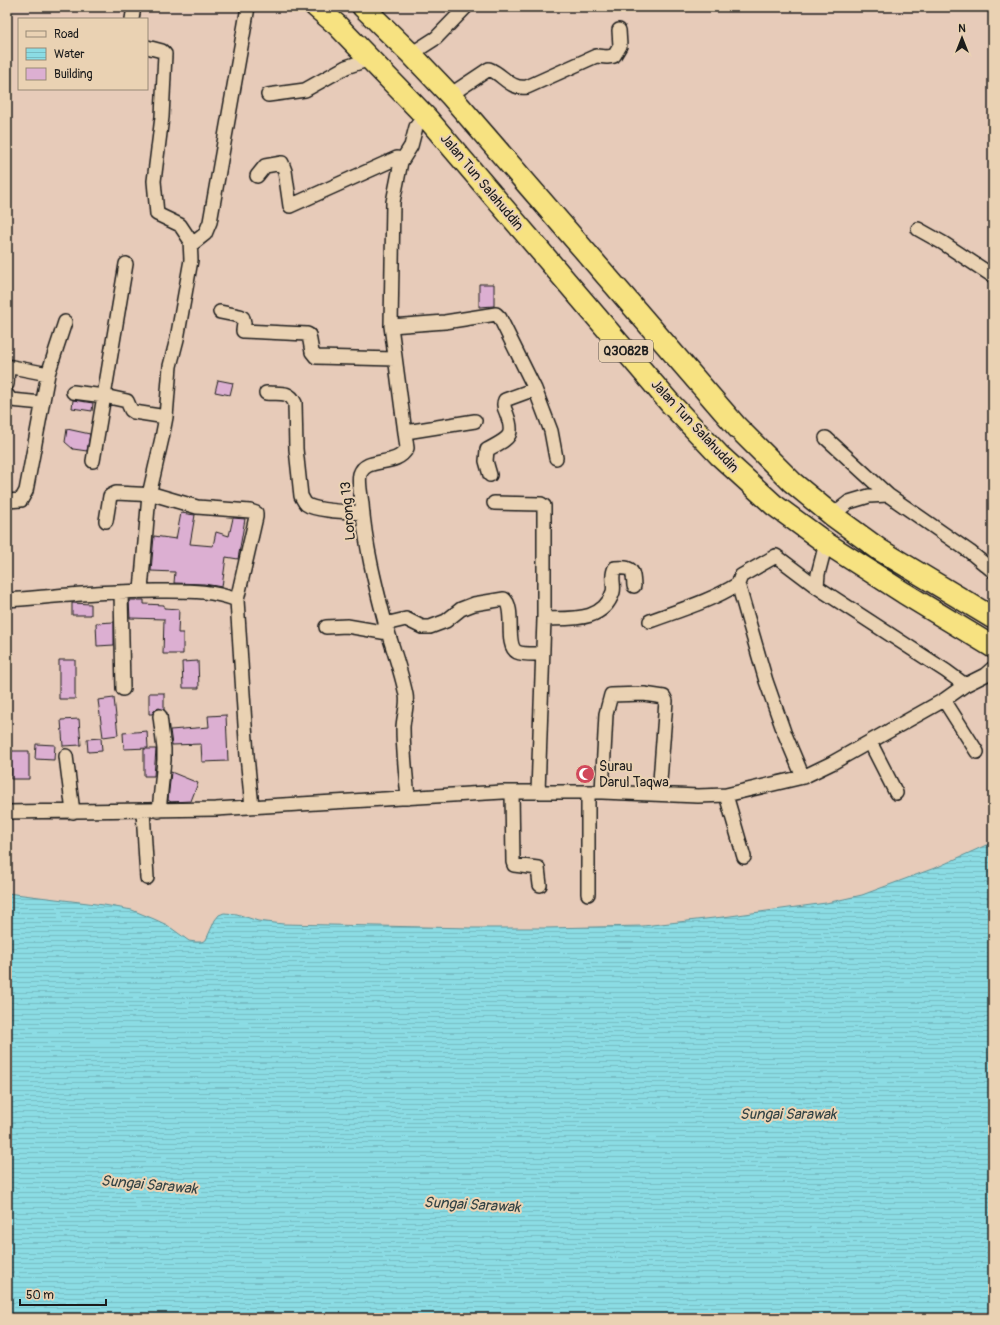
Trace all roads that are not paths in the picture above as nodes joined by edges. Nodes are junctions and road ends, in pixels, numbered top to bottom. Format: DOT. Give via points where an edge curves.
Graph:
graph roads {
  1 [pos="134,7"];
  2 [pos="248,7"];
  3 [pos="316,7"];
  4 [pos="363,7"];
  5 [pos="466,7"];
  6 [pos="132,18"];
  7 [pos="619,30"];
  8 [pos="148,47"];
  9 [pos="412,54"];
  10 [pos="370,59"];
  11 [pos="268,95"];
  12 [pos="450,95"];
  13 [pos="427,118"];
  14 [pos="404,158"];
  15 [pos="257,176"];
  16 [pos="918,229"];
  17 [pos="190,245"];
  18 [pos="126,264"];
  19 [pos="993,276"];
  20 [pos="220,312"];
  21 [pos="65,322"];
  22 [pos="391,326"];
  23 [pos="394,359"];
  24 [pos="8,366"];
  25 [pos="48,374"];
  26 [pos="7,384"];
  27 [pos="535,388"];
  28 [pos="73,392"];
  29 [pos="266,393"];
  30 [pos="7,395"];
  31 [pos="104,396"];
  32 [pos="42,403"];
  33 [pos="166,417"];
  34 [pos="475,421"];
  35 [pos="406,432"];
  36 [pos="826,438"];
  37 [pos="556,458"];
  38 [pos="93,461"];
  39 [pos="490,475"];
  40 [pos="149,494"];
  41 [pos="888,495"];
  42 [pos="7,501"];
  43 [pos="494,503"];
  44 [pos="363,513"];
  45 [pos="832,515"];
  46 [pos="106,521"];
  47 [pos="826,543"];
  48 [pos="993,571"];
  49 [pos="738,584"];
  50 [pos="634,586"];
  51 [pos="817,587"];
  52 [pos="141,590"];
  53 [pos="121,592"];
  54 [pos="7,600"];
  55 [pos="237,600"];
  56 [pos="544,618"];
  57 [pos="993,618"];
  58 [pos="650,621"];
  59 [pos="326,627"];
  60 [pos="387,628"];
  61 [pos="988,644"];
  62 [pos="542,654"];
  63 [pos="990,674"];
  64 [pos="965,685"];
  65 [pos="123,689"];
  66 [pos="944,700"];
  67 [pos="160,716"];
  68 [pos="870,742"];
  69 [pos="976,752"];
  70 [pos="66,756"];
  71 [pos="803,777"];
  72 [pos="512,792"];
  73 [pos="538,792"];
  74 [pos="588,792"];
  75 [pos="602,792"];
  76 [pos="896,793"];
  77 [pos="660,794"];
  78 [pos="726,795"];
  79 [pos="408,798"];
  80 [pos="252,807"];
  81 [pos="143,811"];
  82 [pos="159,811"];
  83 [pos="7,812"];
  84 [pos="73,812"];
  85 [pos="744,857"];
  86 [pos="147,878"];
  87 [pos="540,885"];
  88 [pos="588,894"];
  1 -- 6 [label="street"];
  2 -- 17 [label="street" via="210,222 205,234"];
  3 -- 10 [label="highway, Jalan Tun Salahuddin / Q3082B"];
  4 -- 9 [label="highway"];
  5 -- 9 [label="street" via="436,38"];
  7 -- 12 [label="street" via="620,46 614,56 596,56 520,88 489,69"];
  8 -- 17 [label="street" via="165,54 162,117 154,181 157,214 180,225 190,240"];
  9 -- 12 [label="highway"];
  10 -- 11 [label="street" via="346,67 305,90"];
  10 -- 13 [label="highway, Jalan Tun Salahuddin / Q3082B"];
  12 -- 45 [label="highway" via="737,427 792,482"];
  13 -- 14 [label="street, Lorong 13" via="416,127 411,146"];
  13 -- 47 [label="highway, Jalan Tun Salahuddin / Q3082B" via="664,396 719,456 774,505"];
  14 -- 15 [label="street" via="391,160 290,206 282,162 265,166"];
  14 -- 22 [label="street, Lorong 13" via="393,202"];
  16 -- 19 [label="street"];
  17 -- 33 [label="street" via="191,260 170,366"];
  18 -- 31 [label="street"];
  20 -- 23 [label="street" via="243,318 243,331 307,334 316,357"];
  21 -- 25 [label="street"];
  22 -- 23 [label="street, Lorong 13"];
  22 -- 27 [label="street" via="445,322 496,314"];
  23 -- 35 [label="street, Lorong 13"];
  24 -- 25 [label="street"];
  24 -- 26 [label="street"];
  25 -- 32 [label="street"];
  27 -- 37 [label="street" via="551,431"];
  27 -- 39 [label="street" via="505,400 504,408 511,428 510,434 487,450 486,461"];
  28 -- 31 [label="street"];
  29 -- 44 [label="street" via="292,396 301,496 305,503 319,509"];
  30 -- 32 [label="street" via="11,400"];
  31 -- 33 [label="street" via="127,401 134,412"];
  31 -- 38 [label="street"];
  32 -- 42 [label="street" via="26,490 21,500"];
  33 -- 40 [label="street"];
  34 -- 35 [label="street"];
  35 -- 44 [label="street, Lorong 13" via="408,448 404,454 363,468 360,475"];
  36 -- 41 [label="street"];
  40 -- 46 [label="street" via="116,493 110,496"];
  40 -- 52 [label="street"];
  40 -- 55 [label="street" via="197,507 256,513"];
  41 -- 45 [label="street" via="869,496 849,502"];
  41 -- 48 [label="street"];
  43 -- 56 [label="street" via="544,506"];
  44 -- 60 [label="street, Lorong 13" via="368,552"];
  45 -- 57 [label="highway" via="880,550"];
  47 -- 51 [label="street"];
  47 -- 61 [label="highway, Jalan Tun Salahuddin / Q3082B"];
  49 -- 51 [label="street" via="741,576 776,556"];
  49 -- 58 [label="street" via="690,607"];
  49 -- 71 [label="street" via="766,682"];
  50 -- 56 [label="street" via="634,573 630,569 615,568 613,590 604,608 581,618"];
  51 -- 64 [label="street"];
  52 -- 53 [label="street"];
  52 -- 55 [label="street" via="221,594"];
  53 -- 54 [label="street"];
  53 -- 65 [label="street"];
  55 -- 80 [label="street"];
  56 -- 62 [label="street"];
  59 -- 60 [label="street"];
  60 -- 62 [label="street" via="406,619 422,627 430,627 446,621 461,609 474,604 504,599 509,608 512,646 522,653"];
  60 -- 79 [label="street, Lorong 13" via="406,697 403,728"];
  62 -- 73 [label="street"];
  63 -- 64 [label="street"];
  64 -- 66 [label="street"];
  66 -- 68 [label="street"];
  66 -- 69 [label="street"];
  67 -- 82 [label="street" via="164,760"];
  68 -- 71 [label="street"];
  68 -- 76 [label="street"];
  70 -- 84 [label="street"];
  71 -- 78 [label="street"];
  72 -- 73 [label="street"];
  72 -- 79 [label="street"];
  72 -- 87 [label="street" via="513,862 518,866 538,868"];
  73 -- 74 [label="street"];
  74 -- 75 [label="street"];
  74 -- 88 [label="street"];
  75 -- 77 [label="street"];
  75 -- 77 [label="street" via="606,714 610,695 644,694 664,697 666,701"];
  77 -- 78 [label="street"];
  78 -- 85 [label="street"];
  79 -- 80 [label="street"];
  80 -- 82 [label="street"];
  81 -- 82 [label="street"];
  81 -- 84 [label="street"];
  81 -- 86 [label="street"];
  83 -- 84 [label="street"];
}
